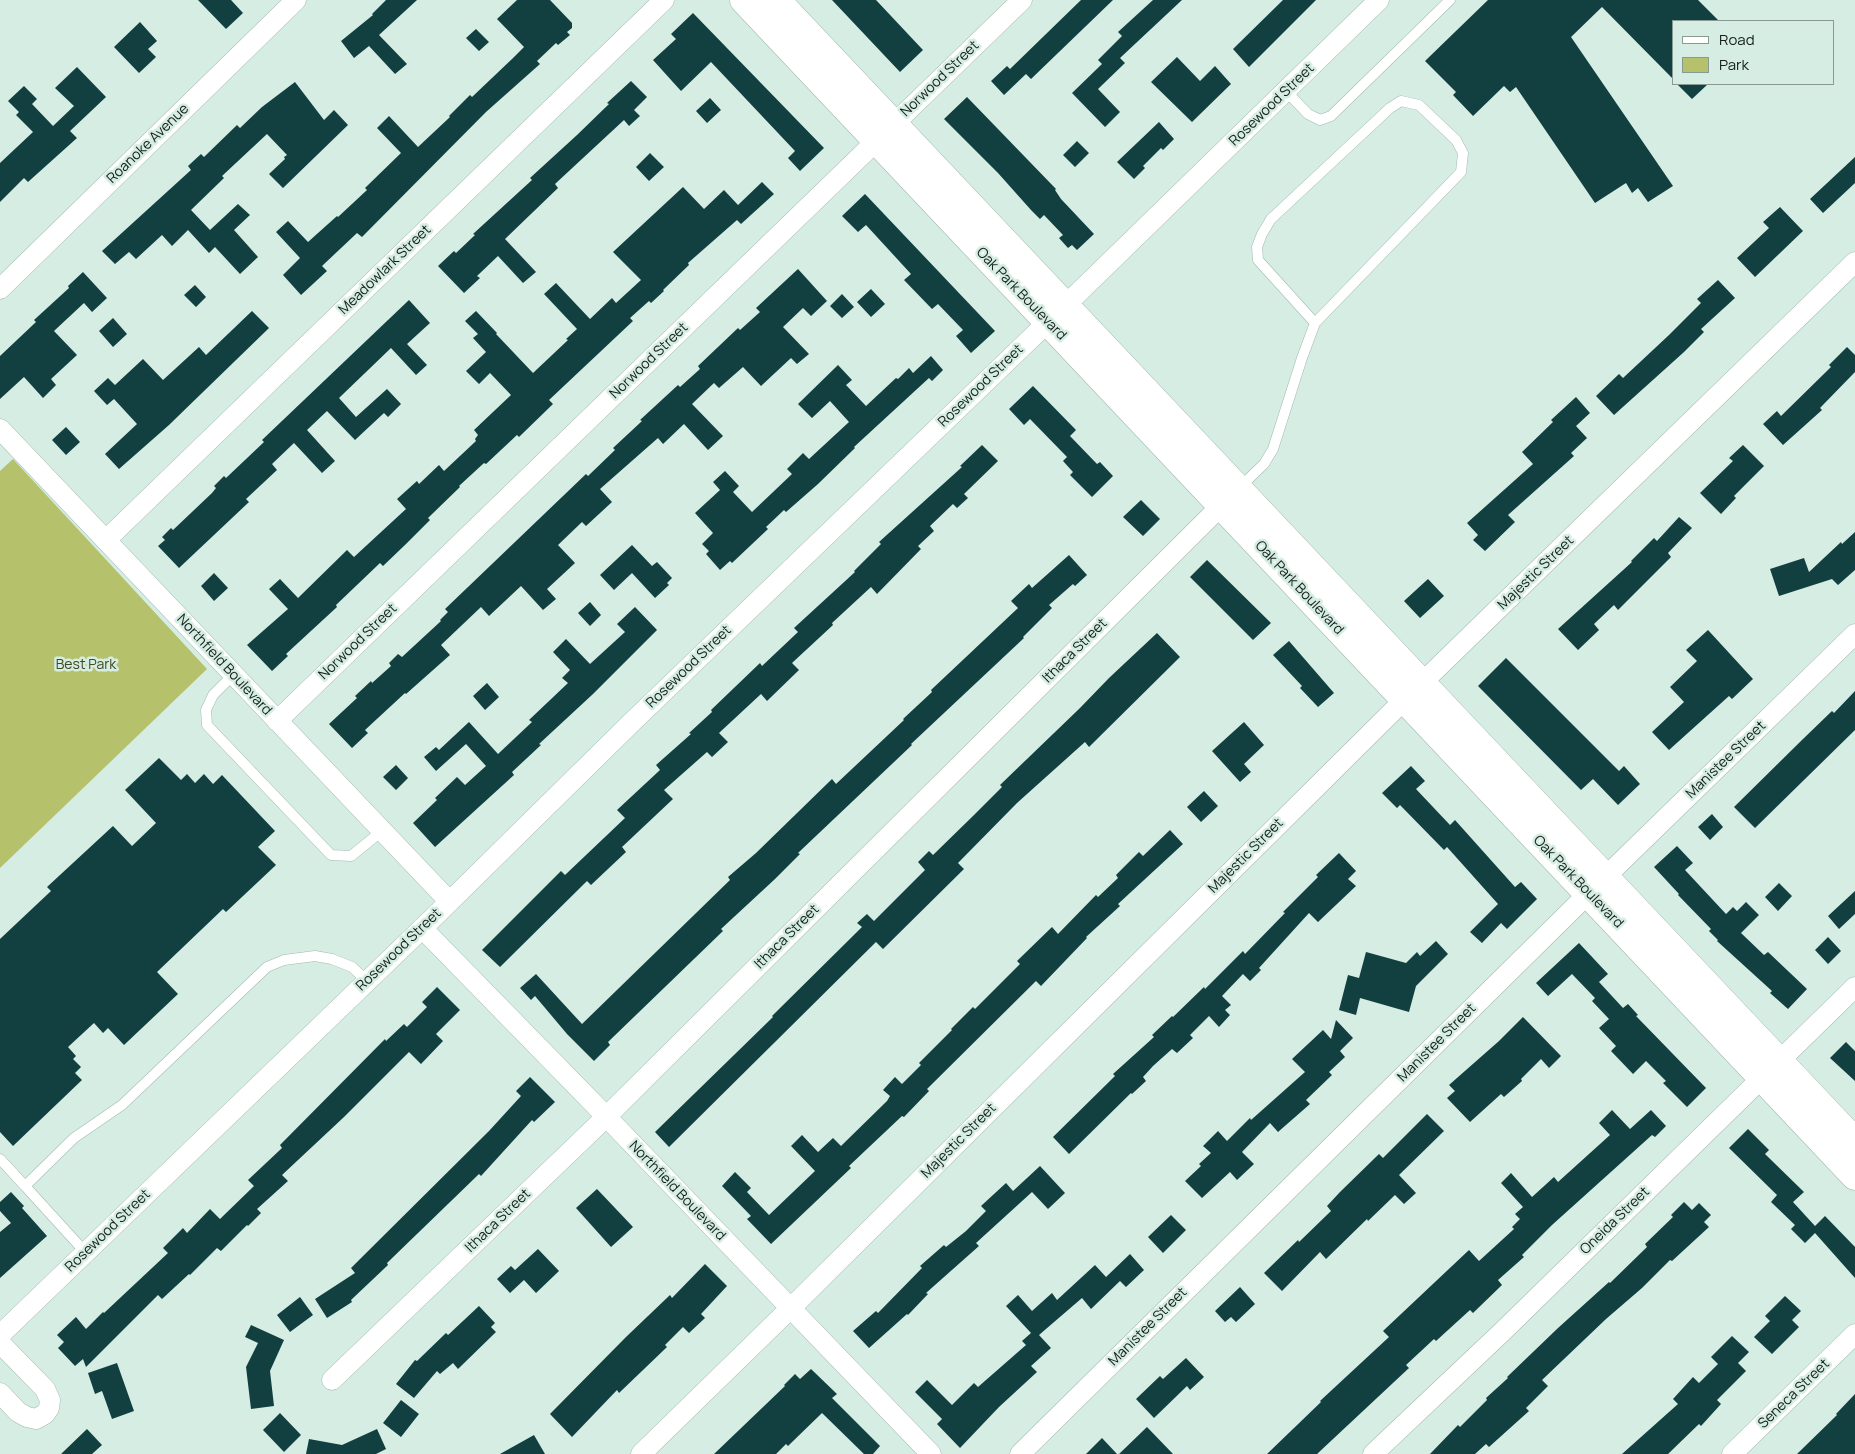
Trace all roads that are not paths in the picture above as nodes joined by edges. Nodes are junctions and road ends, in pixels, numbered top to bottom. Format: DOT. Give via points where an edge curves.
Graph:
graph roads {
  1 [pos="664,0"];
  2 [pos="744,0"];
  3 [pos="776,0"];
  4 [pos="1022,0"];
  5 [pos="1379,0"];
  6 [pos="1450,0"];
  7 [pos="289,2"];
  8 [pos="1286,91"];
  9 [pos="885,133"];
  10 [pos="1855,262"];
  11 [pos="0,289"];
  12 [pos="1056,314"];
  13 [pos="1315,324"];
  14 [pos="0,429"];
  15 [pos="1230,498"];
  16 [pos="106,540"];
  17 [pos="1855,634"];
  18 [pos="233,675"];
  19 [pos="1413,692"];
  20 [pos="277,721"];
  21 [pos="382,831"];
  22 [pos="1597,886"];
  23 [pos="449,901"];
  24 [pos="422,928"];
  25 [pos="367,981"];
  26 [pos="1855,987"];
  27 [pos="1770,1070"];
  28 [pos="606,1117"];
  29 [pos="1855,1142"];
  30 [pos="0,1159"];
  31 [pos="1855,1176"];
  32 [pos="25,1186"];
  33 [pos="86,1253"];
  34 [pos="790,1309"];
  35 [pos="1855,1334"];
  36 [pos="0,1336"];
  37 [pos="332,1380"];
  38 [pos="0,1394"];
  39 [pos="642,1454"];
  40 [pos="930,1454"];
  41 [pos="1020,1454"];
  42 [pos="1373,1454"];
  43 [pos="1732,1454"];
  1 -- 16 [label="street, Meadowlark Street"];
  2 -- 9 [label="street, Oak Park Boulevard"];
  3 -- 9 [label="street, Oak Park Boulevard"];
  4 -- 9 [label="street, Norwood Street"];
  5 -- 8 [label="street, Rosewood Street"];
  6 -- 8 [label="lane" via="1331,116 1320,120 1308,114"];
  7 -- 11 [label="street, Roanoke Avenue"];
  8 -- 12 [label="street, Rosewood Street"];
  9 -- 12 [label="street, Oak Park Boulevard"];
  9 -- 20 [label="street, Norwood Street"];
  10 -- 19 [label="street, Majestic Street"];
  12 -- 15 [label="street, Oak Park Boulevard"];
  12 -- 23 [label="street, Rosewood Street"];
  13 -- 13 [label="lane" via="1460,172 1462,153 1456,140 1419,105 1401,101 1390,108 1272,219 1262,234 1258,260"];
  13 -- 15 [label="lane" via="1273,448 1264,464"];
  14 -- 16 [label="street, Northfield Boulevard"];
  15 -- 19 [label="street, Oak Park Boulevard"];
  15 -- 28 [label="street, Ithaca Street"];
  16 -- 18 [label="street, Northfield Boulevard"];
  17 -- 22 [label="street, Manistee Street"];
  18 -- 20 [label="street, Northfield Boulevard"];
  18 -- 21 [label="lane" via="214,695 206,710 206,725 331,856 351,856"];
  19 -- 22 [label="street, Oak Park Boulevard"];
  19 -- 34 [label="street, Majestic Street"];
  20 -- 21 [label="street, Northfield Boulevard"];
  21 -- 23 [label="street, Northfield Boulevard"];
  22 -- 27 [label="street, Oak Park Boulevard"];
  22 -- 41 [label="street, Manistee Street"];
  23 -- 24 [label="street, Rosewood Street"];
  24 -- 25 [label="street, Rosewood Street"];
  24 -- 28 [label="street, Northfield Boulevard"];
  25 -- 32 [label="lane" via="352,967 315,956 284,960 267,968 122,1105 74,1138"];
  25 -- 33 [label="street, Rosewood Street"];
  26 -- 27 [label="street, Oneida Street"];
  27 -- 29 [label="street, Oak Park Boulevard"];
  27 -- 31 [label="street, Oak Park Boulevard"];
  27 -- 42 [label="street, Oneida Street"];
  28 -- 34 [label="street, Northfield Boulevard"];
  28 -- 37 [label="street, Ithaca Street"];
  30 -- 32 [label="lane"];
  32 -- 33 [label="lane"];
  33 -- 36 [label="street, Rosewood Street"];
  34 -- 39 [label="street, Majestic Street"];
  34 -- 40 [label="street, Northfield Boulevard"];
  35 -- 43 [label="street, Seneca Street"];
  36 -- 38 [label="street" via="45,1388 50,1400 49,1408 36,1419 27,1417"];
}
